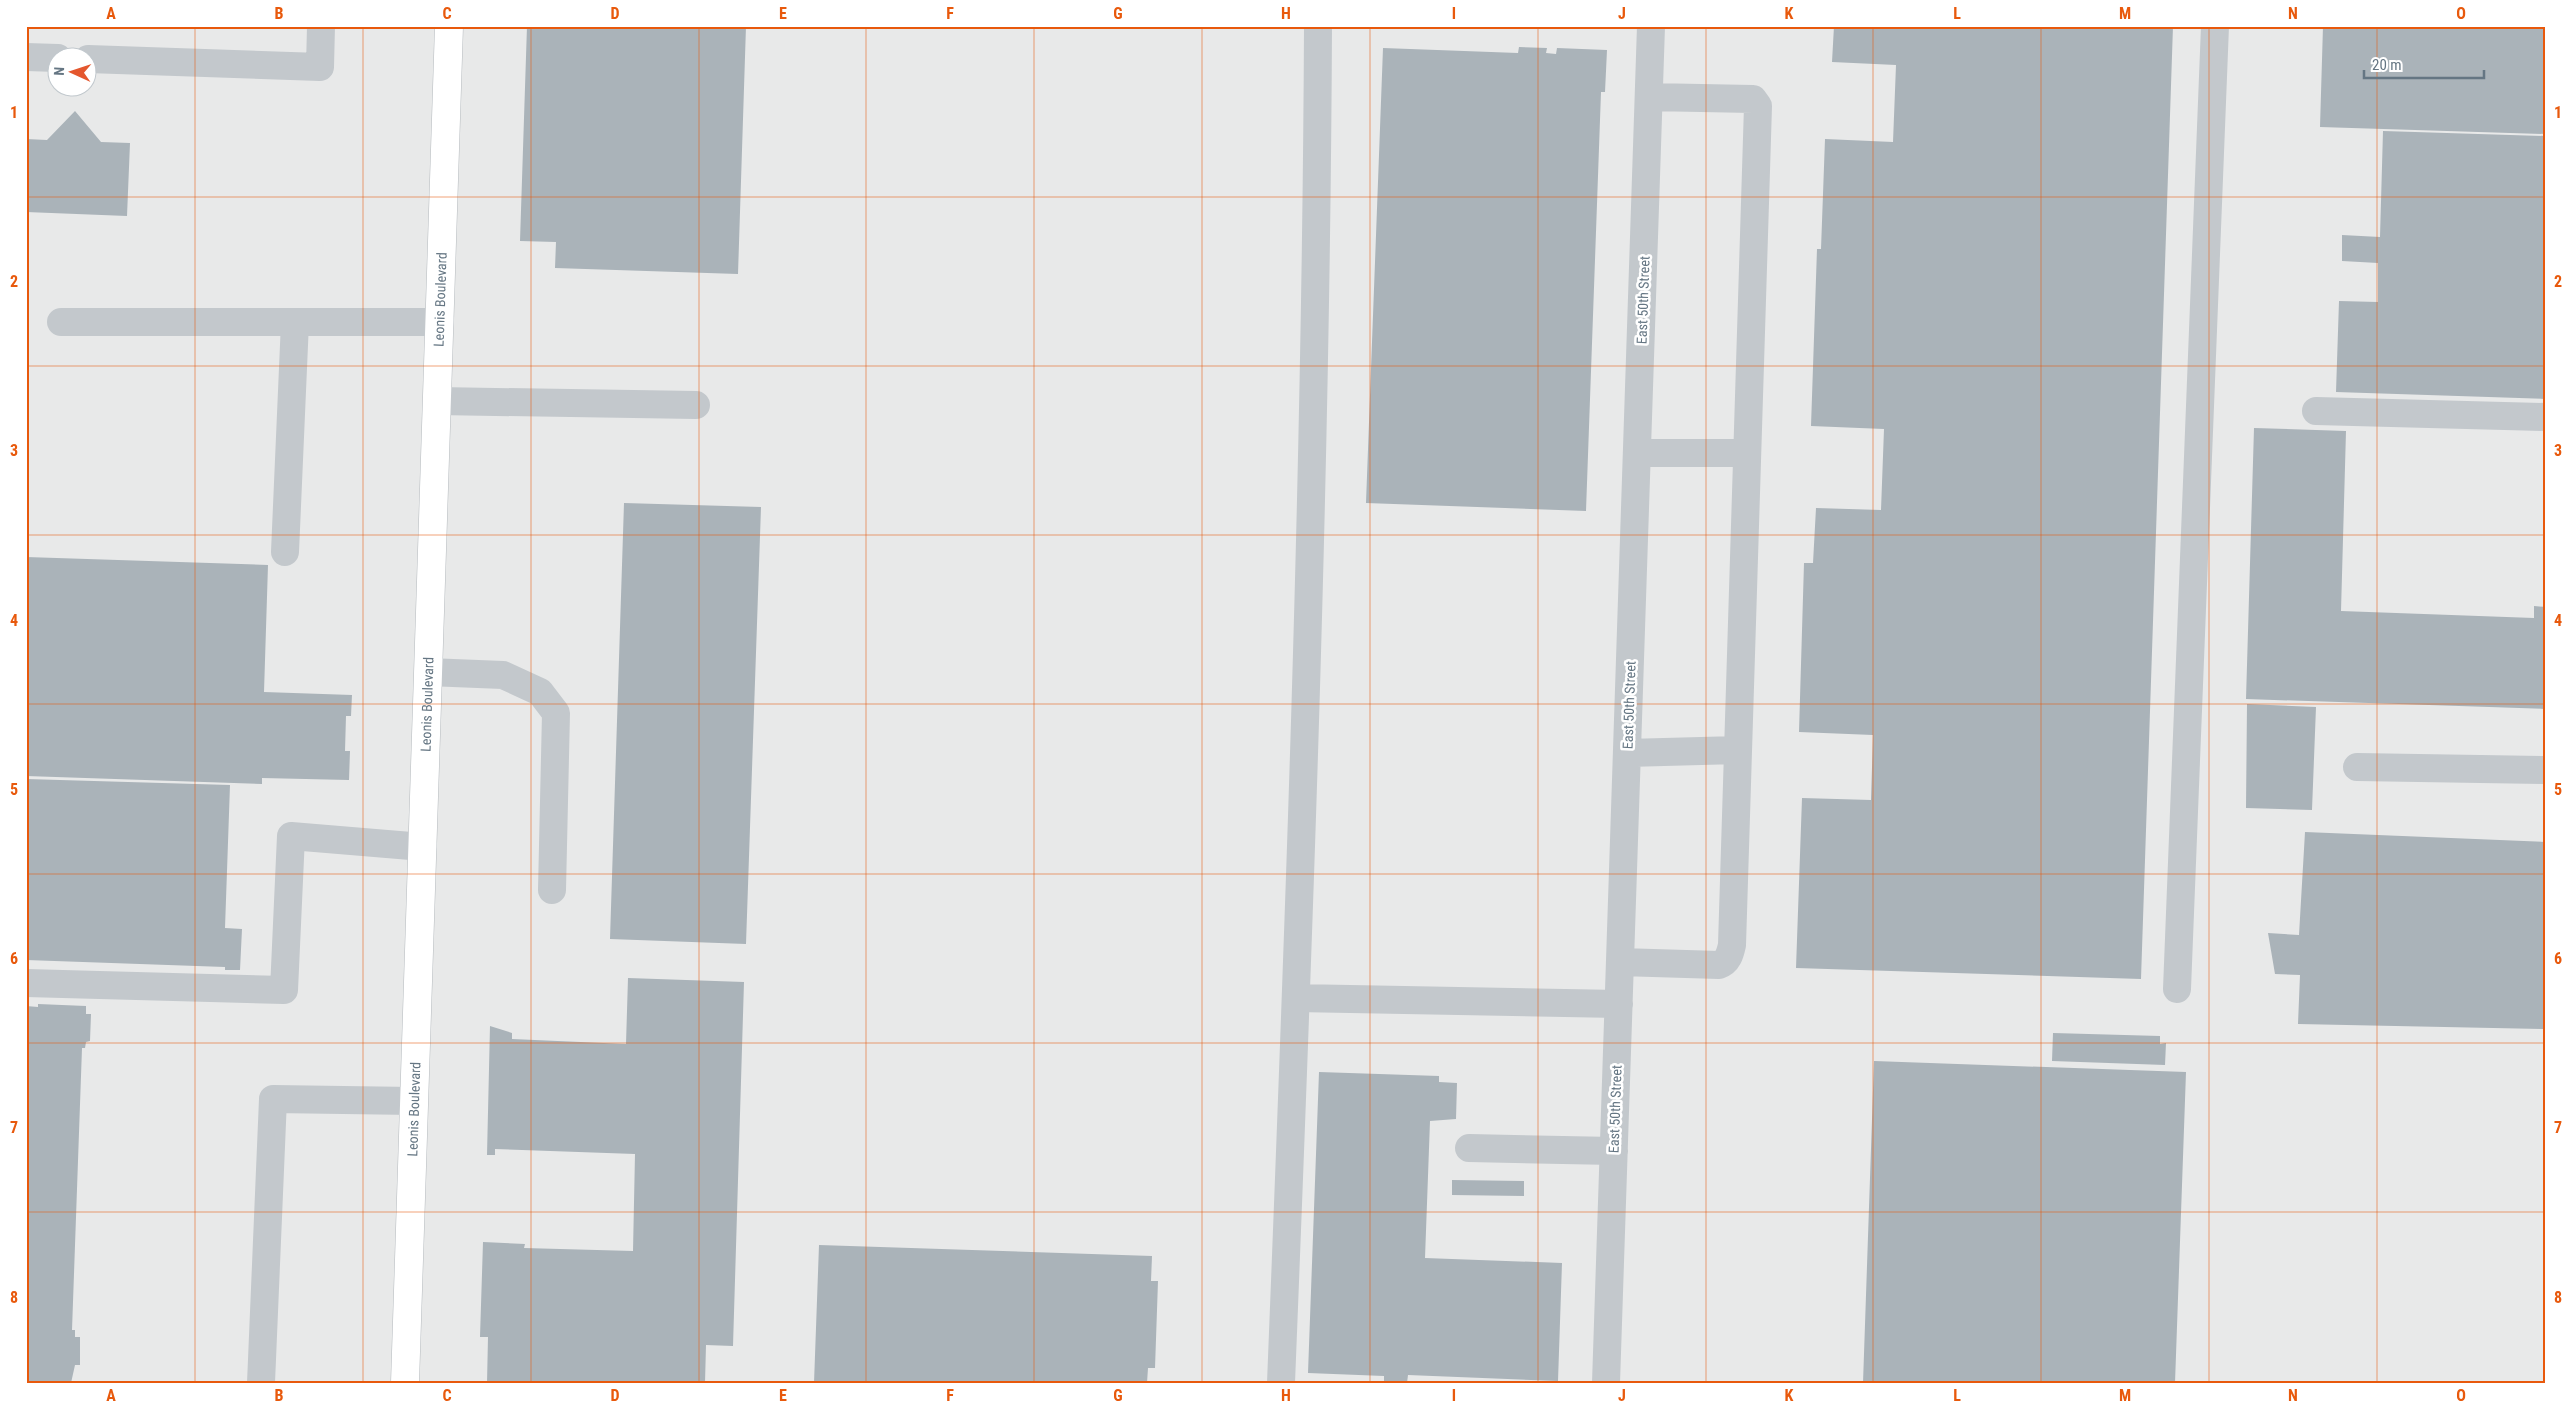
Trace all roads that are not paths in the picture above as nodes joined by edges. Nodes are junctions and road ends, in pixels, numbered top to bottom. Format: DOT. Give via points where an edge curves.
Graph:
graph roads {
  1 [pos="321,26"];
  2 [pos="449,26"];
  3 [pos="1318,26"];
  4 [pos="1651,26"];
  5 [pos="2214,26"];
  6 [pos="26,58"];
  7 [pos="48,58"];
  8 [pos="98,60"];
  9 [pos="1649,97"];
  10 [pos="61,322"];
  11 [pos="295,322"];
  12 [pos="440,322"];
  13 [pos="437,401"];
  14 [pos="696,405"];
  15 [pos="2316,411"];
  16 [pos="2546,418"];
  17 [pos="1638,453"];
  18 [pos="1747,453"];
  19 [pos="285,552"];
  20 [pos="428,672"];
  21 [pos="1738,750"];
  22 [pos="1627,753"];
  23 [pos="2357,767"];
  24 [pos="2546,770"];
  25 [pos="423,847"];
  26 [pos="552,890"];
  27 [pos="1620,962"];
  28 [pos="26,983"];
  29 [pos="2177,989"];
  30 [pos="1296,998"];
  31 [pos="1619,1004"];
  32 [pos="414,1101"];
  33 [pos="1469,1148"];
  34 [pos="1614,1151"];
  35 [pos="261,1383"];
  36 [pos="406,1383"];
  37 [pos="1281,1383"];
  38 [pos="1606,1383"];
  1 -- 8 [label="street" via="320,67"];
  2 -- 12 [label="main road, Leonis Boulevard"];
  3 -- 30 [label="street" via="1316,274"];
  4 -- 9 [label="street, East 50th Street"];
  5 -- 29 [label="street"];
  6 -- 7 [label="street"];
  9 -- 17 [label="street, East 50th Street"];
  9 -- 18 [label="street" via="1753,99 1758,106"];
  10 -- 11 [label="street"];
  11 -- 12 [label="street"];
  11 -- 19 [label="street"];
  12 -- 13 [label="main road, Leonis Boulevard"];
  13 -- 14 [label="street"];
  13 -- 20 [label="main road, Leonis Boulevard"];
  15 -- 16 [label="street"];
  17 -- 18 [label="street"];
  17 -- 22 [label="street, East 50th Street"];
  18 -- 21 [label="street"];
  20 -- 25 [label="main road, Leonis Boulevard"];
  20 -- 26 [label="street" via="503,675 540,692 556,713"];
  21 -- 22 [label="street"];
  21 -- 27 [label="street" via="1730,953 1725,963"];
  22 -- 27 [label="street, East 50th Street"];
  23 -- 24 [label="street"];
  25 -- 28 [label="street" via="291,836 284,990"];
  25 -- 32 [label="main road, Leonis Boulevard"];
  27 -- 31 [label="street, East 50th Street"];
  30 -- 31 [label="street"];
  30 -- 37 [label="street"];
  31 -- 34 [label="street, East 50th Street"];
  32 -- 35 [label="street" via="273,1099"];
  32 -- 36 [label="main road, Leonis Boulevard"];
  33 -- 34 [label="street"];
  34 -- 38 [label="street, East 50th Street"];
}
